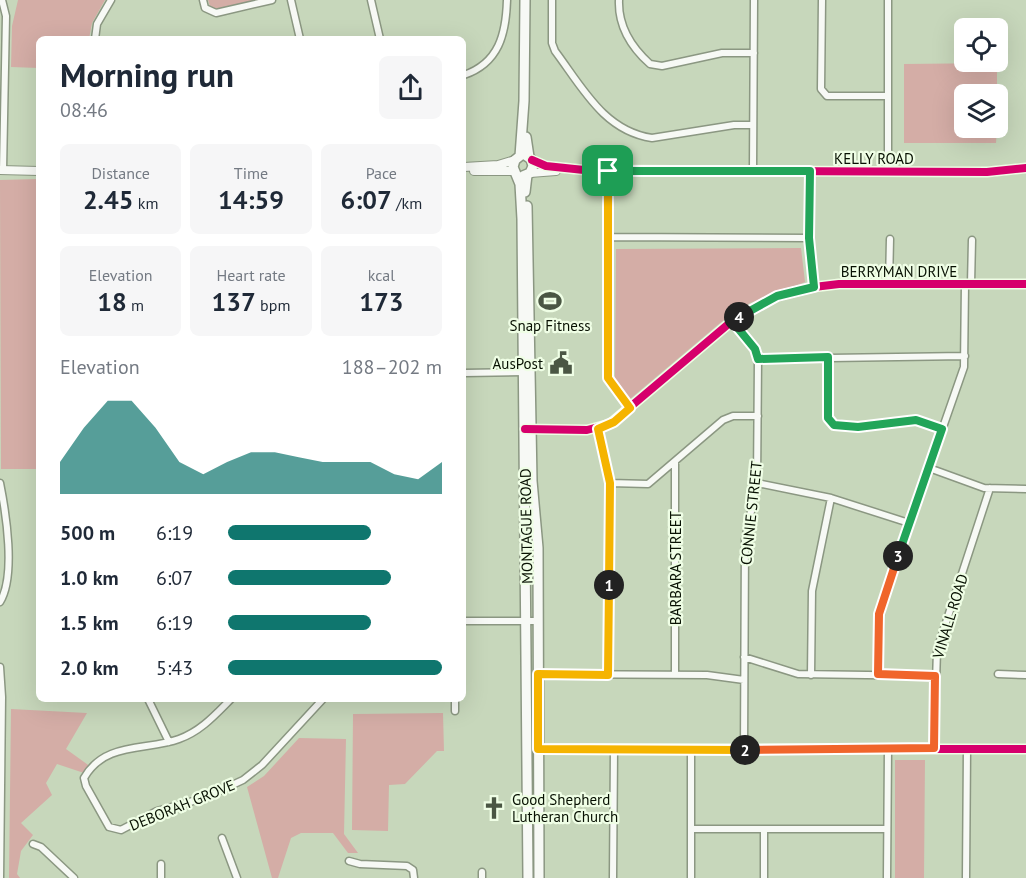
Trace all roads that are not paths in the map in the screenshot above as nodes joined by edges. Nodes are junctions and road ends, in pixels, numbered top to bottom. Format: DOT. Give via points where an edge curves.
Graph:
graph roads {
  1 [pos="2,0"];
  2 [pos="111,0"];
  3 [pos="203,0"];
  4 [pos="272,0"];
  5 [pos="291,0"];
  6 [pos="371,0"];
  7 [pos="507,0"];
  8 [pos="525,0"];
  9 [pos="552,0"];
  10 [pos="619,0"];
  11 [pos="754,0"];
  12 [pos="822,0"];
  13 [pos="888,0"];
  14 [pos="95,36"];
  15 [pos="299,36"];
  16 [pos="379,36"];
  17 [pos="754,53"];
  18 [pos="466,74"];
  19 [pos="3,86"];
  20 [pos="888,96"];
  21 [pos="753,125"];
  22 [pos="524,158"];
  23 [pos="1026,168"];
  24 [pos="466,169"];
  25 [pos="466,169"];
  26 [pos="563,170"];
  27 [pos="753,170"];
  28 [pos="1004,170"];
  29 [pos="2,171"];
  30 [pos="36,171"];
  31 [pos="608,171"];
  32 [pos="810,171"];
  33 [pos="888,171"];
  34 [pos="515,173"];
  35 [pos="529,174"];
  36 [pos="1026,174"];
  37 [pos="608,237"];
  38 [pos="809,238"];
  39 [pos="890,239"];
  40 [pos="972,240"];
  41 [pos="889,284"];
  42 [pos="968,284"];
  43 [pos="1026,284"];
  44 [pos="814,287"];
  45 [pos="732,321"];
  46 [pos="965,356"];
  47 [pos="828,357"];
  48 [pos="758,359"];
  49 [pos="527,372"];
  50 [pos="466,373"];
  51 [pos="630,408"];
  52 [pos="758,416"];
  53 [pos="528,429"];
  54 [pos="598,429"];
  55 [pos="942,429"];
  56 [pos="675,462"];
  57 [pos="929,468"];
  58 [pos="0,483"];
  59 [pos="610,483"];
  60 [pos="757,483"];
  61 [pos="990,488"];
  62 [pos="1026,489"];
  63 [pos="831,498"];
  64 [pos="909,524"];
  65 [pos="0,526"];
  66 [pos="8,526"];
  67 [pos="0,602"];
  68 [pos="466,621"];
  69 [pos="527,621"];
  70 [pos="538,621"];
  71 [pos="744,657"];
  72 [pos="0,667"];
  73 [pos="538,674"];
  74 [pos="878,674"];
  75 [pos="998,674"];
  76 [pos="608,675"];
  77 [pos="675,675"];
  78 [pos="811,675"];
  79 [pos="1026,675"];
  80 [pos="935,676"];
  81 [pos="744,680"];
  82 [pos="149,702"];
  83 [pos="228,702"];
  84 [pos="320,702"];
  85 [pos="455,702"];
  86 [pos="455,711"];
  87 [pos="169,742"];
  88 [pos="934,748"];
  89 [pos="527,749"];
  90 [pos="538,749"];
  91 [pos="614,749"];
  92 [pos="691,749"];
  93 [pos="888,749"];
  94 [pos="967,749"];
  95 [pos="1026,749"];
  96 [pos="744,750"];
  97 [pos="1,775"];
  98 [pos="692,829"];
  99 [pos="887,829"];
  100 [pos="764,830"];
  101 [pos="222,838"];
  102 [pos="33,844"];
  103 [pos="349,861"];
  104 [pos="161,864"];
  105 [pos="0,878"];
  106 [pos="74,878"];
  107 [pos="161,878"];
  108 [pos="237,878"];
  109 [pos="414,878"];
  110 [pos="528,878"];
  111 [pos="539,878"];
  112 [pos="613,878"];
  113 [pos="691,878"];
  114 [pos="764,878"];
  115 [pos="887,878"];
  116 [pos="966,878"];
  1 -- 19 [label="street" via="6,16"];
  2 -- 14 [label="street" via="97,24"];
  3 -- 4 [label="street" via="205,8 216,13"];
  5 -- 15 [label="street"];
  6 -- 16 [label="street"];
  7 -- 18 [label="street" via="506,26 497,50 480,67"];
  8 -- 22 [label="main road"];
  9 -- 21 [label="street" via="555,51 604,117 639,136 652,138"];
  10 -- 17 [label="street" via="618,13 624,31 650,64 662,66 722,53"];
  11 -- 17 [label="street"];
  12 -- 20 [label="street" via="821,89 827,96"];
  13 -- 20 [label="street"];
  17 -- 21 [label="street"];
  19 -- 29 [label="street"];
  20 -- 33 [label="street"];
  21 -- 27 [label="street"];
  22 -- 24 [label="street, KELLY ROAD"];
  22 -- 26 [label="street, KELLY ROAD"];
  22 -- 34 [label="main road, MONTAGUE ROAD"];
  22 -- 35 [label="main road, MONTAGUE ROAD"];
  23 -- 28 [label="street, KELLY ROAD"];
  25 -- 34 [label="street, KELLY ROAD"];
  26 -- 31 [label="street, KELLY ROAD"];
  26 -- 35 [label="street, KELLY ROAD"];
  27 -- 31 [label="street, KELLY ROAD"];
  27 -- 32 [label="street, KELLY ROAD"];
  28 -- 33 [label="street, KELLY ROAD"];
  28 -- 36 [label="street, KELLY ROAD"];
  29 -- 30 [label="street"];
  31 -- 37 [label="street"];
  32 -- 33 [label="street, KELLY ROAD"];
  32 -- 38 [label="street"];
  34 -- 35 [label="main road"];
  34 -- 49 [label="main road, MONTAGUE ROAD" via="521,201"];
  35 -- 49 [label="main road, MONTAGUE ROAD" via="525,188 529,231"];
  37 -- 38 [label="street"];
  37 -- 51 [label="street" via="608,378"];
  38 -- 44 [label="street"];
  39 -- 41 [label="street"];
  40 -- 42 [label="street"];
  41 -- 42 [label="street, BERRYMAN DRIVE"];
  41 -- 44 [label="street, BERRYMAN DRIVE"];
  42 -- 43 [label="street, BERRYMAN DRIVE"];
  42 -- 46 [label="street"];
  44 -- 45 [label="street, BERRYMAN DRIVE" via="777,296"];
  45 -- 48 [label="street" via="755,349"];
  45 -- 51 [label="street, BERRYMAN DRIVE"];
  46 -- 47 [label="street"];
  46 -- 55 [label="street"];
  47 -- 48 [label="street"];
  47 -- 55 [label="street" via="831,423 858,427 916,420"];
  48 -- 52 [label="street, CONNIE STREET"];
  49 -- 50 [label="street"];
  49 -- 53 [label="main road, MONTAGUE ROAD"];
  51 -- 54 [label="street, BERRYMAN DRIVE"];
  52 -- 56 [label="street" via="726,418"];
  52 -- 60 [label="street, CONNIE STREET"];
  53 -- 54 [label="street"];
  53 -- 69 [label="main road, MONTAGUE ROAD"];
  53 -- 70 [label="main road, MONTAGUE ROAD" via="538,548"];
  54 -- 59 [label="street"];
  55 -- 57 [label="street"];
  56 -- 59 [label="street" via="648,484"];
  56 -- 77 [label="street, BARBARA STREET"];
  57 -- 61 [label="street"];
  57 -- 64 [label="street"];
  58 -- 66 [label="street"];
  59 -- 76 [label="street"];
  60 -- 63 [label="street"];
  60 -- 71 [label="street, CONNIE STREET" via="745,540"];
  61 -- 62 [label="street"];
  61 -- 80 [label="street, VINALL ROAD" via="937,650"];
  63 -- 64 [label="street"];
  63 -- 78 [label="street" via="813,584"];
  64 -- 74 [label="street" via="880,610"];
  65 -- 66 [label="street"];
  66 -- 67 [label="street" via="7,588"];
  68 -- 69 [label="street"];
  69 -- 70 [label="street"];
  69 -- 89 [label="main road, MONTAGUE ROAD"];
  70 -- 73 [label="main road, MONTAGUE ROAD"];
  71 -- 78 [label="street" via="783,672"];
  71 -- 81 [label="street, CONNIE STREET"];
  72 -- 97 [label="street"];
  73 -- 76 [label="street"];
  73 -- 90 [label="main road, MONTAGUE ROAD"];
  74 -- 78 [label="street"];
  74 -- 80 [label="street"];
  75 -- 79 [label="street"];
  76 -- 77 [label="street"];
  77 -- 81 [label="street"];
  80 -- 88 [label="street, VINALL ROAD"];
  81 -- 96 [label="street, CONNIE STREET"];
  82 -- 87 [label="street"];
  83 -- 87 [label="street" via="202,726"];
  84 -- 87 [label="street, DEBORAH GROVE" via="243,780 115,830 106,823 86,786 85,776 117,751"];
  85 -- 86 [label="street"];
  88 -- 93 [label="street"];
  88 -- 94 [label="street"];
  89 -- 90 [label="main road"];
  89 -- 110 [label="main road, MONTAGUE ROAD"];
  90 -- 91 [label="street"];
  90 -- 111 [label="main road, MONTAGUE ROAD"];
  91 -- 92 [label="street"];
  91 -- 112 [label="street"];
  92 -- 96 [label="street"];
  92 -- 98 [label="street"];
  93 -- 96 [label="street"];
  93 -- 99 [label="street"];
  94 -- 95 [label="street"];
  94 -- 116 [label="street"];
  97 -- 105 [label="street"];
  98 -- 100 [label="street"];
  98 -- 113 [label="street"];
  99 -- 100 [label="street"];
  99 -- 115 [label="street"];
  100 -- 114 [label="street"];
  101 -- 108 [label="street"];
  102 -- 106 [label="street"];
  103 -- 109 [label="street" via="407,866 413,870"];
  104 -- 107 [label="street"];
}
